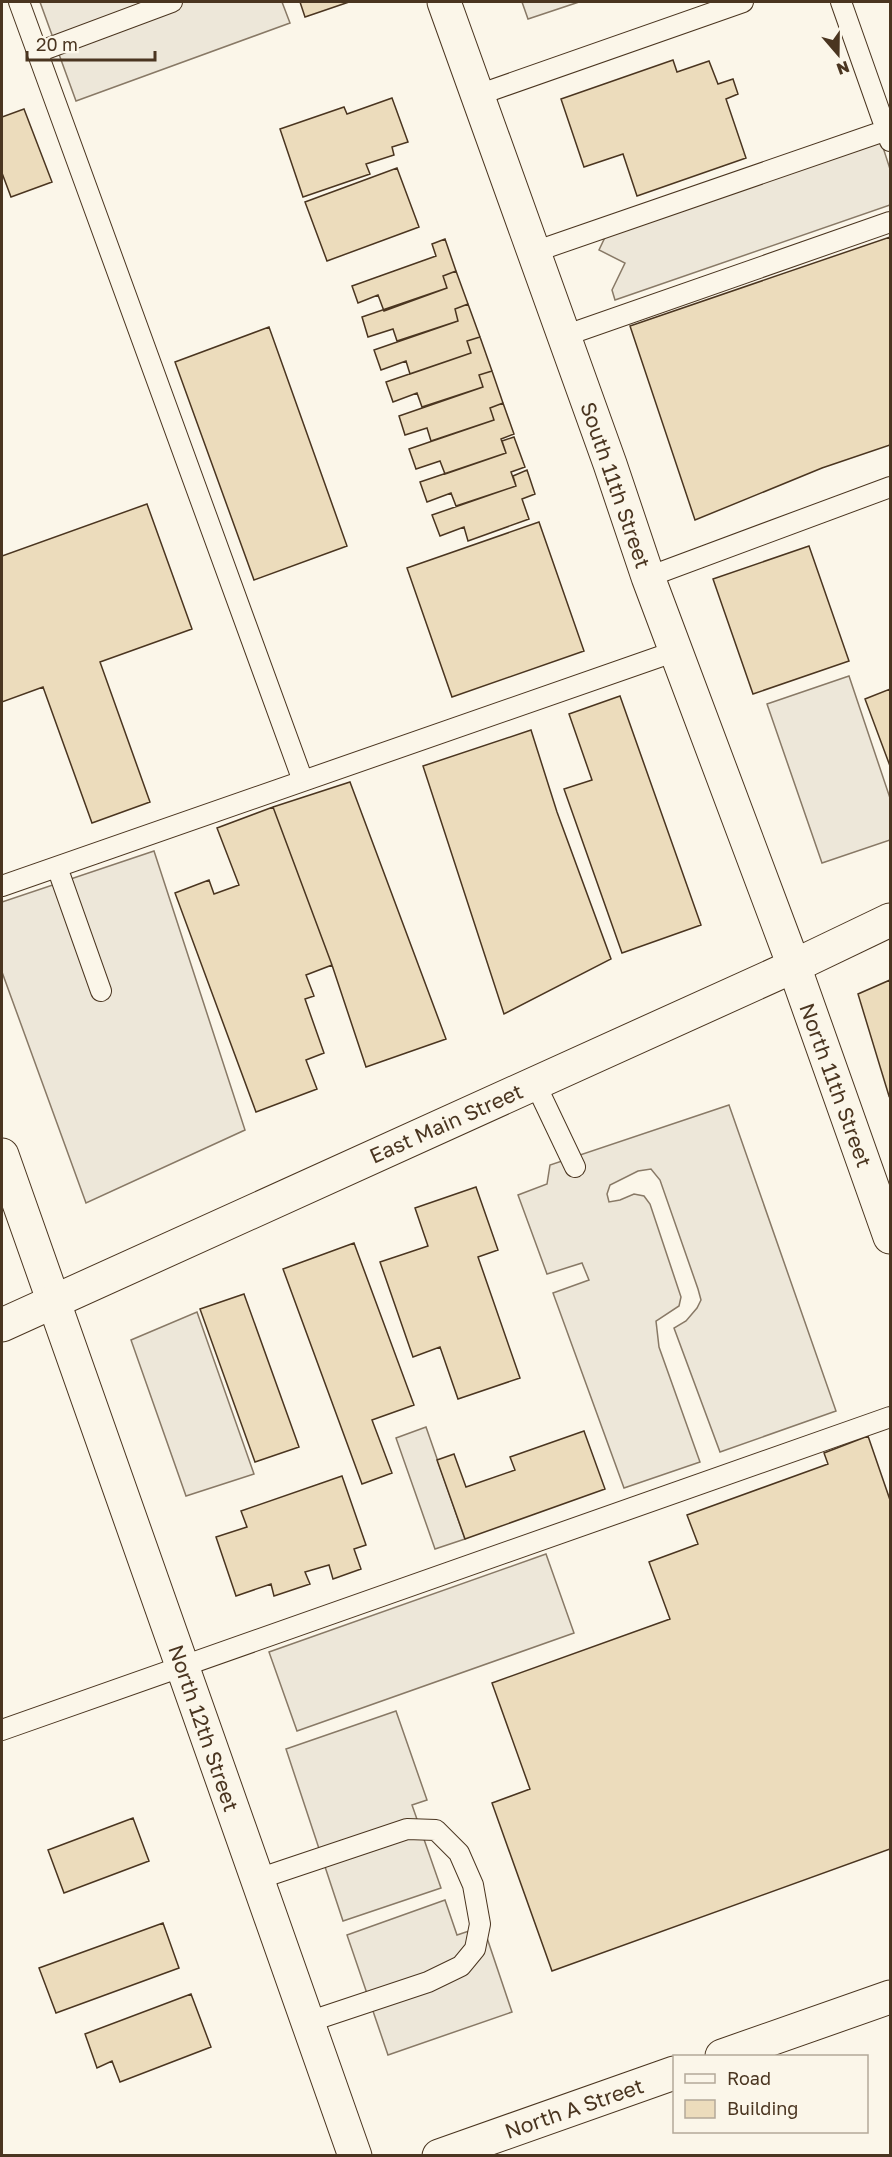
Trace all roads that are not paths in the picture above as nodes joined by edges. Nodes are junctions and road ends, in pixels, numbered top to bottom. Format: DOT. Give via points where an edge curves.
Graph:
graph roads {
  1 [pos="19,2"];
  2 [pos="172,2"];
  3 [pos="444,2"];
  4 [pos="743,2"];
  5 [pos="841,2"];
  6 [pos="38,52"];
  7 [pos="478,95"];
  8 [pos="889,136"];
  9 [pos="891,222"];
  10 [pos="534,252"];
  11 [pos="564,336"];
  12 [pos="891,488"];
  13 [pos="648,576"];
  14 [pos="676,651"];
  15 [pos="303,781"];
  16 [pos="57,867"];
  17 [pos="2,886"];
  18 [pos="891,920"];
  19 [pos="794,966"];
  20 [pos="101,991"];
  21 [pos="534,1083"];
  22 [pos="2,1155"];
  23 [pos="575,1167"];
  24 [pos="891,1237"];
  25 [pos="54,1300"];
  26 [pos="2,1325"];
  27 [pos="891,1417"];
  28 [pos="183,1667"];
  29 [pos="2,1730"];
  30 [pos="258,1879"];
  31 [pos="891,1997"];
  32 [pos="308,2022"];
  33 [pos="725,2055"];
  34 [pos="673,2074"];
  35 [pos="355,2156"];
  36 [pos="439,2156"];
  1 -- 6 [label="lane"];
  2 -- 6 [label="lane"];
  3 -- 7 [label="main road, South 11th Street"];
  4 -- 7 [label="lane"];
  5 -- 8 [label="lane"];
  6 -- 15 [label="lane"];
  7 -- 10 [label="main road, South 11th Street"];
  8 -- 10 [label="lane"];
  9 -- 11 [label="lane"];
  10 -- 11 [label="main road, South 11th Street"];
  11 -- 13 [label="main road, South 11th Street"];
  12 -- 13 [label="lane"];
  13 -- 14 [label="main road, South 11th Street"];
  14 -- 15 [label="lane"];
  14 -- 19 [label="main road, South 11th Street"];
  15 -- 16 [label="lane"];
  16 -- 17 [label="lane"];
  16 -- 20 [label="lane"];
  18 -- 19 [label="main road, East Main Street"];
  19 -- 21 [label="main road, East Main Street"];
  19 -- 24 [label="main road, North 11th Street"];
  21 -- 23 [label="lane"];
  21 -- 25 [label="main road, East Main Street"];
  22 -- 25 [label="main road, North 12th Street"];
  25 -- 26 [label="main road, East Main Street"];
  25 -- 28 [label="main road, North 12th Street"];
  27 -- 28 [label="lane"];
  28 -- 29 [label="lane"];
  28 -- 30 [label="main road, North 12th Street"];
  30 -- 32 [label="main road, North 12th Street"];
  30 -- 32 [label="lane" via="407,1829 426,1829 436,1830 459,1853 473,1885 480,1924 475,1949 461,1966 428,1982"];
  31 -- 33 [label="main road"];
  32 -- 35 [label="main road, North 12th Street"];
  34 -- 36 [label="main road, North A Street"];
}
